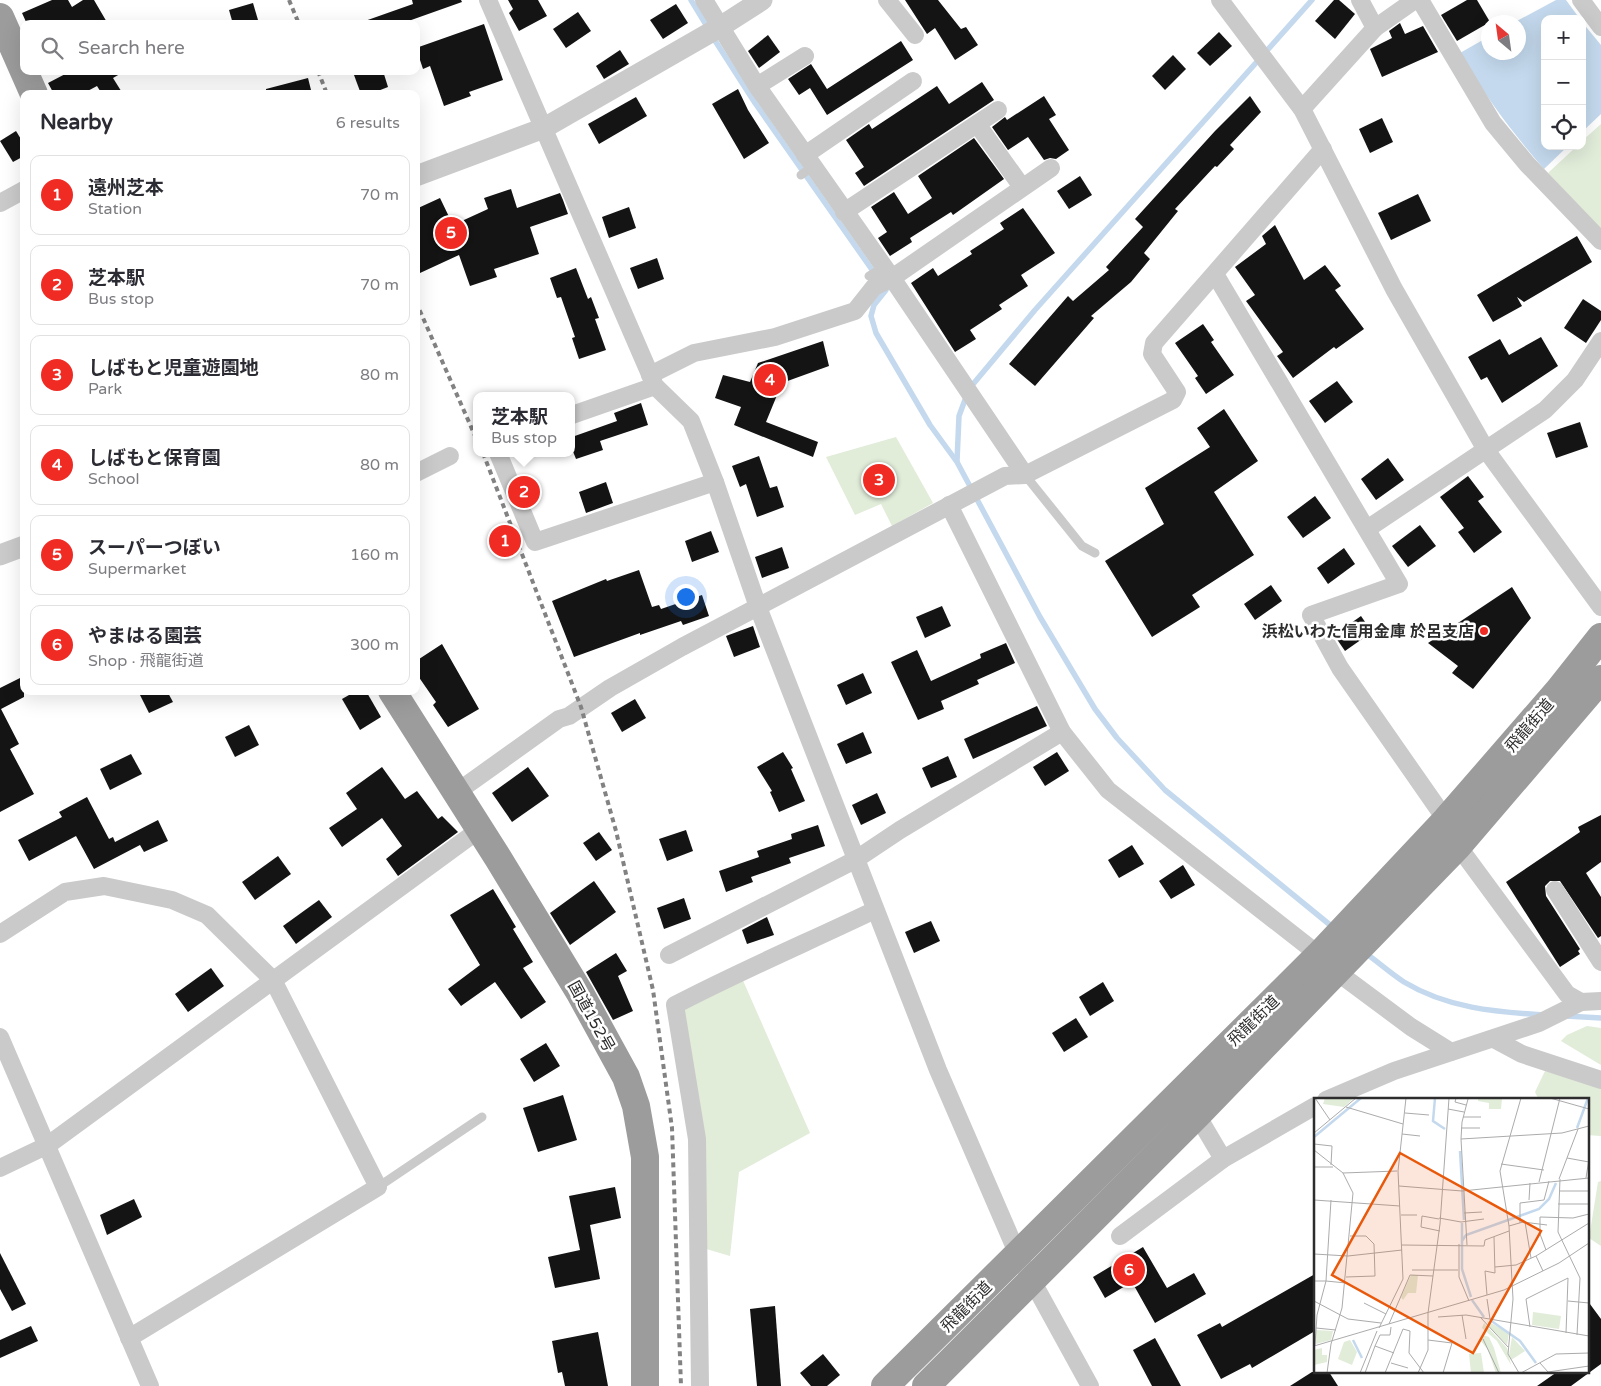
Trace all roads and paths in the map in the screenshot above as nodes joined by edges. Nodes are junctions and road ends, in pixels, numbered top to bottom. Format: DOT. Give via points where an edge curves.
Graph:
graph roads {
  1 [pos="488,0"];
  2 [pos="704,0"];
  3 [pos="762,0"];
  4 [pos="887,0"];
  5 [pos="1220,0"];
  6 [pos="1360,0"];
  7 [pos="1415,0"];
  8 [pos="1420,0"];
  9 [pos="1581,0"];
  10 [pos="0,18"];
  11 [pos="1601,27"];
  12 [pos="1375,28"];
  13 [pos="711,31"];
  14 [pos="915,35"];
  15 [pos="805,56"];
  16 [pos="20,63"];
  17 [pos="26,75"];
  18 [pos="913,81"];
  19 [pos="757,86"];
  20 [pos="32,90"];
  21 [pos="1302,109"];
  22 [pos="998,110"];
  23 [pos="977,124"];
  24 [pos="544,128"];
  25 [pos="1323,149"];
  26 [pos="806,167"];
  27 [pos="1051,168"];
  28 [pos="420,174"];
  29 [pos="1022,187"];
  30 [pos="20,192"];
  31 [pos="0,203"];
  32 [pos="844,212"];
  33 [pos="1601,241"];
  34 [pos="1216,274"];
  35 [pos="881,277"];
  36 [pos="1601,341"];
  37 [pos="652,380"];
  38 [pos="575,414"];
  39 [pos="1486,450"];
  40 [pos="450,456"];
  41 [pos="500,457"];
  42 [pos="420,471"];
  43 [pos="1025,475"];
  44 [pos="715,482"];
  45 [pos="953,503"];
  46 [pos="1367,529"];
  47 [pos="20,548"];
  48 [pos="1095,553"];
  49 [pos="0,555"];
  50 [pos="758,607"];
  51 [pos="1601,607"];
  52 [pos="1601,637"];
  53 [pos="1601,679"];
  54 [pos="395,695"];
  55 [pos="1062,732"];
  56 [pos="457,792"];
  57 [pos="1446,820"];
  58 [pos="480,829"];
  59 [pos="1458,846"];
  60 [pos="855,860"];
  61 [pos="1555,890"];
  62 [pos="875,910"];
  63 [pos="0,934"];
  64 [pos="1341,948"];
  65 [pos="669,955"];
  66 [pos="1601,962"];
  67 [pos="273,980"];
  68 [pos="1601,1001"];
  69 [pos="1578,1004"];
  70 [pos="0,1037"];
  71 [pos="1494,1039"];
  72 [pos="1450,1052"];
  73 [pos="1601,1080"];
  74 [pos="1331,1098"];
  75 [pos="1314,1107"];
  76 [pos="1197,1115"];
  77 [pos="482,1117"];
  78 [pos="48,1145"];
  79 [pos="1223,1159"];
  80 [pos="0,1168"];
  81 [pos="378,1187"];
  82 [pos="1120,1236"];
  83 [pos="1018,1255"];
  84 [pos="1032,1281"];
  85 [pos="129,1338"];
  86 [pos="150,1386"];
  87 [pos="645,1386"];
  88 [pos="700,1386"];
  89 [pos="885,1386"];
  90 [pos="926,1386"];
  91 [pos="1090,1386"];
  1 -- 24 [label="street"];
  2 -- 13 [label="street"];
  3 -- 13 [label="street"];
  4 -- 14 [label="street"];
  5 -- 21 [label="street"];
  6 -- 12 [label="street"];
  7 -- 12 [label="street"];
  8 -- 33 [label="street" via="1494,123 1527,164"];
  9 -- 11 [label="street"];
  10 -- 16 [label="highway"];
  12 -- 21 [label="street"];
  13 -- 19 [label="street"];
  13 -- 24 [label="street"];
  15 -- 19 [label="street"];
  17 -- 20 [label="highway"];
  18 -- 26 [label="street"];
  19 -- 26 [label="street"];
  21 -- 25 [label="street"];
  22 -- 23 [label="street"];
  23 -- 29 [label="street"];
  23 -- 32 [label="street"];
  24 -- 28 [label="street"];
  24 -- 37 [label="street"];
  25 -- 34 [label="street"];
  25 -- 39 [label="street" via="1394,289"];
  26 -- 32 [label="street"];
  27 -- 29 [label="street"];
  29 -- 35 [label="street"];
  30 -- 31 [label="street"];
  32 -- 35 [label="street"];
  34 -- 43 [label="street" via="1152,348 1155,359 1178,392 1177,396"];
  34 -- 46 [label="street"];
  35 -- 37 [label="street" via="855,311 768,339 694,353"];
  35 -- 43 [label="street" via="961,380"];
  36 -- 39 [label="street" via="1574,380 1545,410"];
  37 -- 38 [label="street"];
  37 -- 44 [label="street" via="691,421"];
  39 -- 46 [label="street"];
  39 -- 51 [label="street"];
  40 -- 42 [label="street"];
  41 -- 44 [label="street" via="535,542"];
  43 -- 45 [label="street" via="1005,476"];
  43 -- 48 [label="lane" via="1082,546"];
  44 -- 50 [label="street"];
  45 -- 50 [label="street"];
  45 -- 55 [label="street"];
  46 -- 57 [label="street" via="1399,584 1311,615 1340,668"];
  47 -- 49 [label="street"];
  50 -- 56 [label="street" via="559,719"];
  50 -- 60 [label="street"];
  52 -- 57 [label="highway, 飛龍街道"];
  53 -- 59 [label="highway, 飛龍街道"];
  54 -- 56 [label="highway, 国道152号"];
  55 -- 60 [label="street"];
  55 -- 64 [label="street" via="1108,790"];
  56 -- 58 [label="highway, 国道152号"];
  57 -- 64 [label="highway, 飛龍街道"];
  58 -- 67 [label="street"];
  58 -- 87 [label="highway, 国道152号" via="580,993 626,1077 636,1106 645,1157"];
  59 -- 64 [label="highway, 飛龍街道"];
  59 -- 69 [label="street" via="1566,994"];
  60 -- 62 [label="street"];
  60 -- 65 [label="street"];
  61 -- 66 [label="street"];
  62 -- 83 [label="street" via="938,1070"];
  62 -- 88 [label="street" via="742,970 675,1005 697,1139"];
  63 -- 67 [label="street" via="65,892 104,886 172,900 207,915"];
  64 -- 72 [label="street" via="1411,1027"];
  64 -- 76 [label="highway, 飛龍街道"];
  64 -- 83 [label="highway, 飛龍街道" via="1182,1088"];
  67 -- 78 [label="street"];
  67 -- 81 [label="street"];
  68 -- 69 [label="street"];
  69 -- 71 [label="street" via="1539,1023"];
  70 -- 78 [label="street"];
  71 -- 72 [label="street"];
  71 -- 73 [label="street" via="1522,1054"];
  72 -- 74 [label="street" via="1394,1070"];
  75 -- 79 [label="street"];
  76 -- 79 [label="street"];
  76 -- 84 [label="highway, 飛龍街道"];
  77 -- 81 [label="lane"];
  78 -- 80 [label="street"];
  78 -- 85 [label="street"];
  79 -- 82 [label="street"];
  81 -- 85 [label="street"];
  83 -- 84 [label="street"];
  83 -- 89 [label="highway, 飛龍街道"];
  84 -- 90 [label="highway, 飛龍街道"];
  84 -- 91 [label="street"];
  85 -- 86 [label="street"];
}
